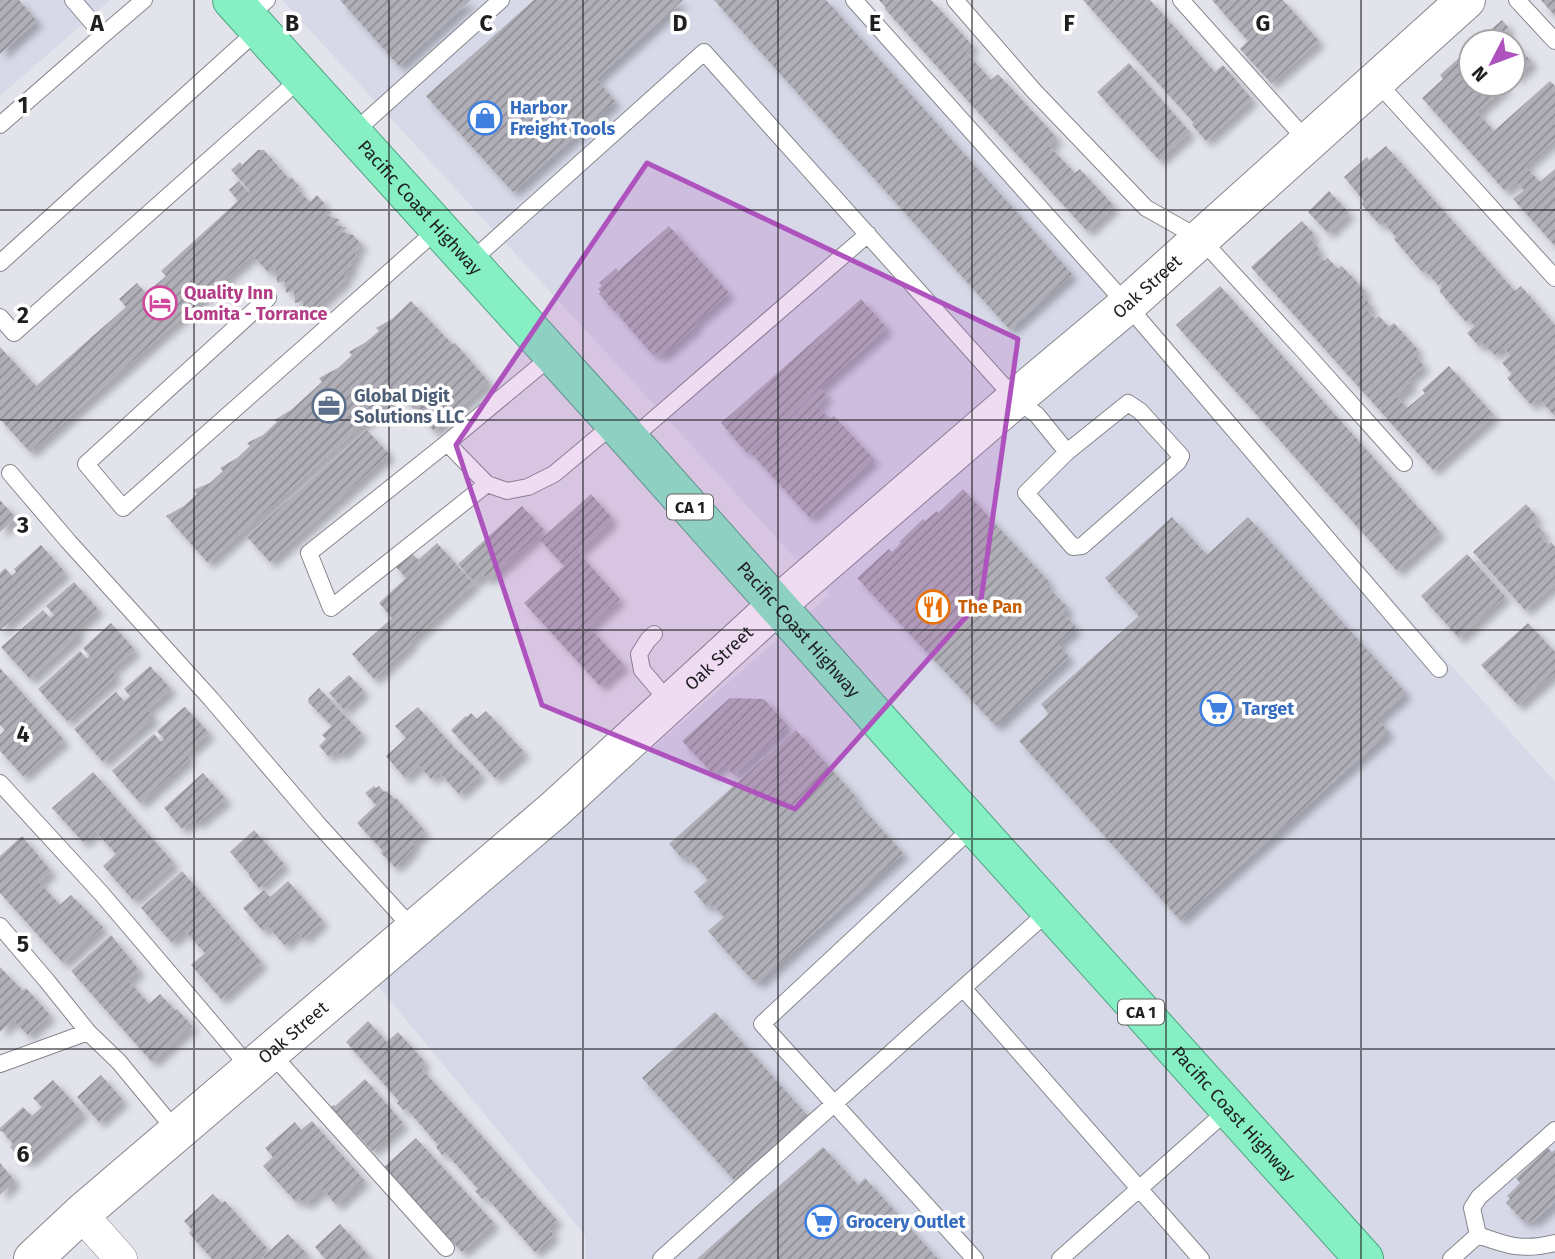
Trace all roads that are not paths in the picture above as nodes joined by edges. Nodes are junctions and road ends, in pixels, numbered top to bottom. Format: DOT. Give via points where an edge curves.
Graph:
graph roads {
  1 [pos="73,0"];
  2 [pos="144,0"];
  3 [pos="501,0"];
  4 [pos="854,0"];
  5 [pos="955,0"];
  6 [pos="1181,0"];
  7 [pos="1466,0"];
  8 [pos="1517,0"];
  9 [pos="251,12"];
  10 [pos="103,35"];
  11 [pos="1555,41"];
  12 [pos="301,78"];
  13 [pos="1376,81"];
  14 [pos="0,125"];
  15 [pos="352,134"];
  16 [pos="1308,142"];
  17 [pos="438,229"];
  18 [pos="868,234"];
  19 [pos="1201,239"];
  20 [pos="0,263"];
  21 [pos="469,263"];
  22 [pos="1555,278"];
  23 [pos="268,298"];
  24 [pos="1127,305"];
  25 [pos="0,317"];
  26 [pos="553,355"];
  27 [pos="1015,399"];
  28 [pos="623,432"];
  29 [pos="447,443"];
  30 [pos="1067,452"];
  31 [pos="1404,463"];
  32 [pos="10,473"];
  33 [pos="487,484"];
  34 [pos="777,605"];
  35 [pos="654,634"];
  36 [pos="1438,668"];
  37 [pos="670,703"];
  38 [pos="0,783"];
  39 [pos="974,826"];
  40 [pos="1050,910"];
  41 [pos="0,926"];
  42 [pos="414,930"];
  43 [pos="963,988"];
  44 [pos="88,1032"];
  45 [pos="261,1061"];
  46 [pos="0,1064"];
  47 [pos="834,1103"];
  48 [pos="1229,1109"];
  49 [pos="1555,1130"];
  50 [pos="177,1132"];
  51 [pos="1139,1189"];
  52 [pos="81,1214"];
  53 [pos="1555,1231"];
  54 [pos="1478,1235"];
  55 [pos="1555,1243"];
  56 [pos="1538,1247"];
  57 [pos="446,1248"];
  58 [pos="33,1259"];
  59 [pos="121,1259"];
  60 [pos="660,1259"];
  61 [pos="975,1259"];
  62 [pos="1059,1259"];
  63 [pos="1201,1259"];
  64 [pos="1364,1259"];
  65 [pos="1451,1259"];
  1 -- 10 [label="lane"];
  2 -- 10 [label="lane"];
  3 -- 15 [label="lane"];
  4 -- 24 [label="lane"];
  5 -- 19 [label="lane" via="1146,208"];
  6 -- 16 [label="lane"];
  7 -- 13 [label="street, Oak Street"];
  8 -- 11 [label="lane"];
  9 -- 12 [label="highway, Pacific Coast Highway / CA 1"];
  9 -- 20 [label="lane"];
  10 -- 14 [label="lane"];
  12 -- 15 [label="highway, Pacific Coast Highway / CA 1"];
  12 -- 25 [label="lane" via="14,333"];
  13 -- 16 [label="street, Oak Street"];
  13 -- 22 [label="lane"];
  15 -- 17 [label="highway, Pacific Coast Highway / CA 1"];
  16 -- 19 [label="street, Oak Street"];
  17 -- 21 [label="highway, Pacific Coast Highway / CA 1"];
  17 -- 23 [label="lane" via="123,508 86,464"];
  18 -- 21 [label="lane" via="704,52"];
  18 -- 27 [label="lane"];
  18 -- 28 [label="lane"];
  19 -- 24 [label="street, Oak Street"];
  19 -- 31 [label="lane"];
  21 -- 26 [label="highway, Pacific Coast Highway / CA 1"];
  24 -- 27 [label="street, Oak Street"];
  24 -- 36 [label="lane"];
  26 -- 28 [label="highway, Pacific Coast Highway / CA 1"];
  26 -- 29 [label="lane"];
  27 -- 30 [label="lane" via="1037,415"];
  27 -- 34 [label="street, Oak Street"];
  28 -- 33 [label="lane" via="528,486 508,491"];
  28 -- 34 [label="highway, Pacific Coast Highway / CA 1"];
  29 -- 33 [label="lane"];
  29 -- 33 [label="lane" via="309,553 331,608"];
  30 -- 30 [label="lane" via="1128,403 1181,456 1083,546 1073,547 1026,493"];
  32 -- 42 [label="lane"];
  34 -- 37 [label="street, Oak Street"];
  34 -- 39 [label="highway, Pacific Coast Highway / CA 1"];
  35 -- 37 [label="lane" via="639,654 642,670"];
  37 -- 42 [label="street, Oak Street"];
  38 -- 45 [label="lane"];
  39 -- 40 [label="highway, Pacific Coast Highway / CA 1"];
  39 -- 47 [label="lane" via="762,1024"];
  40 -- 43 [label="lane"];
  40 -- 48 [label="highway, Pacific Coast Highway / CA 1"];
  41 -- 44 [label="lane"];
  42 -- 45 [label="street, Oak Street"];
  43 -- 47 [label="lane"];
  43 -- 51 [label="lane"];
  44 -- 46 [label="lane"];
  44 -- 50 [label="lane"];
  45 -- 50 [label="street, Oak Street"];
  45 -- 57 [label="lane"];
  47 -- 60 [label="lane"];
  47 -- 61 [label="lane"];
  48 -- 51 [label="lane"];
  48 -- 64 [label="highway, Pacific Coast Highway / CA 1"];
  49 -- 54 [label="lane" via="1479,1197 1472,1208"];
  50 -- 52 [label="street, Oak Street"];
  51 -- 62 [label="lane"];
  51 -- 63 [label="lane"];
  52 -- 58 [label="street, Oak Street"];
  52 -- 59 [label="street"];
  53 -- 56 [label="lane"];
  54 -- 56 [label="lane" via="1505,1245"];
  54 -- 65 [label="lane"];
  55 -- 56 [label="lane"];
}
